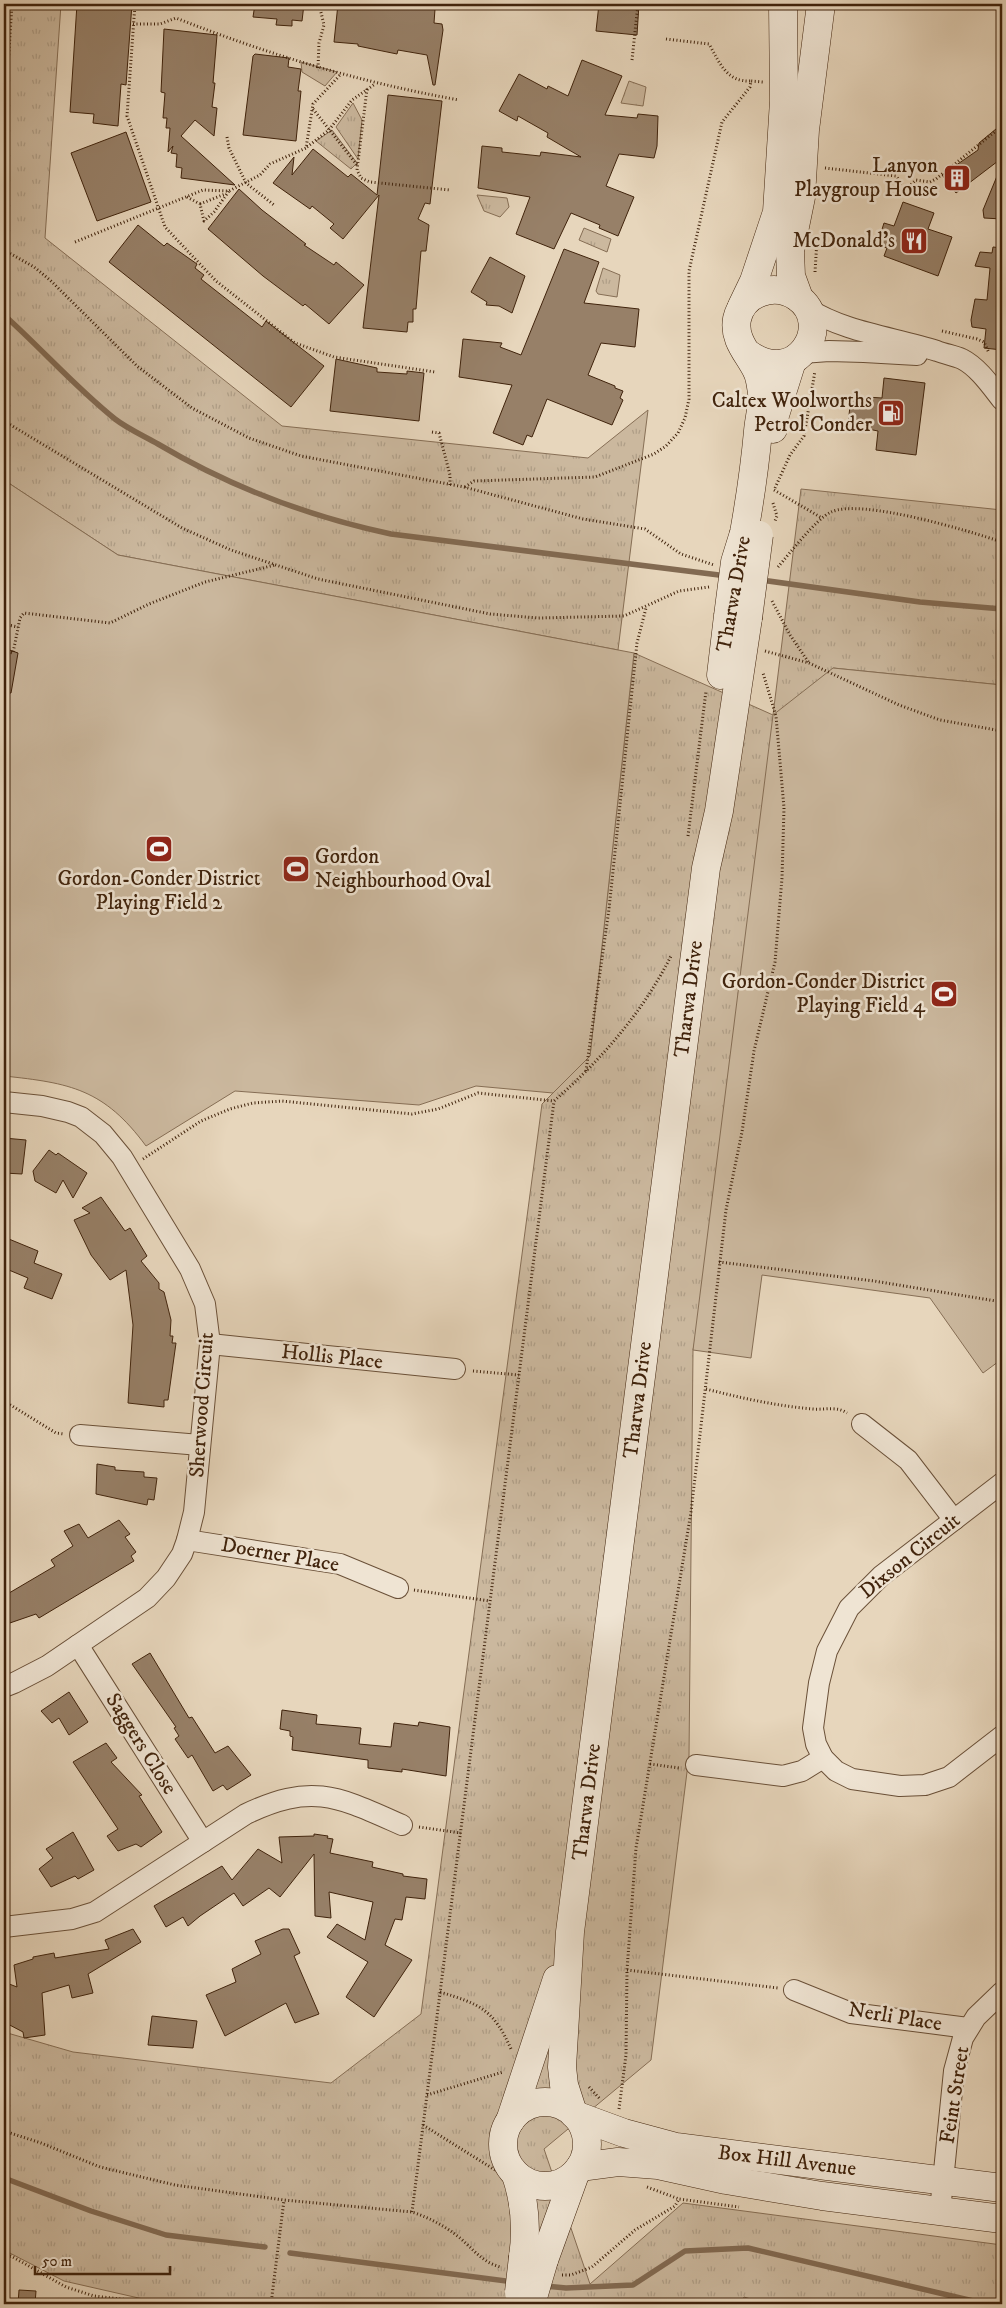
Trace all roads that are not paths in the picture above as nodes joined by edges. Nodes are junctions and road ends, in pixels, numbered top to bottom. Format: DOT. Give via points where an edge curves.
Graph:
graph roads {
  1 [pos="783,4"];
  2 [pos="821,4"];
  3 [pos="803,303"];
  4 [pos="742,307"];
  5 [pos="747,353"];
  6 [pos="944,354"];
  7 [pos="803,360"];
  8 [pos="1002,400"];
  9 [pos="759,530"];
  10 [pos="4,1102"];
  11 [pos="210,1344"];
  12 [pos="455,1369"];
  13 [pos="862,1424"];
  14 [pos="80,1435"];
  15 [pos="200,1445"];
  16 [pos="1002,1483"];
  17 [pos="954,1520"];
  18 [pos="187,1540"];
  19 [pos="398,1588"];
  20 [pos="78,1645"];
  21 [pos="4,1686"];
  22 [pos="1002,1736"];
  23 [pos="823,1758"];
  24 [pos="696,1765"];
  25 [pos="402,1825"];
  26 [pos="203,1842"];
  27 [pos="4,1927"];
  28 [pos="570,1932"];
  29 [pos="794,1990"];
  30 [pos="1002,1992"];
  31 [pos="968,2028"];
  32 [pos="574,2114"];
  33 [pos="510,2121"];
  34 [pos="577,2170"];
  35 [pos="516,2175"];
  36 [pos="943,2180"];
  37 [pos="1002,2188"];
  38 [pos="940,2211"];
  39 [pos="1002,2219"];
  40 [pos="533,2259"];
  41 [pos="526,2299"];
  1 -- 4 [label="main road" via="784,102 777,212"];
  2 -- 3 [label="main road" via="805,130 801,197 790,250 791,276"];
  3 -- 4 [label="main road" via="787,291 774,289 762,291"];
  3 -- 6 [label="street" via="819,316"];
  3 -- 7 [label="main road" via="812,320 812,332"];
  4 -- 5 [label="main road" via="737,332"];
  5 -- 7 [label="main road" via="768,364"];
  5 -- 9 [label="main road, Tharwa Drive" via="758,372 762,394 753,482"];
  6 -- 7 [label="street" via="913,356 829,351"];
  6 -- 8 [label="street" via="963,360"];
  7 -- 9 [label="main road, Tharwa Drive" via="775,415"];
  9 -- 28 [label="main road, Tharwa Drive, bridge" via="738,617 719,811 706,868"];
  10 -- 11 [label="street, Sherwood Circuit" via="68,1112 103,1134 122,1157 190,1269 205,1304"];
  11 -- 12 [label="street, Hollis Place"];
  11 -- 15 [label="street, Sherwood Circuit"];
  13 -- 17 [label="street" via="908,1460"];
  14 -- 15 [label="street"];
  15 -- 18 [label="street, Sherwood Circuit" via="194,1512"];
  16 -- 17 [label="street, Dixson Circuit"];
  17 -- 23 [label="street, Dixson Circuit" via="858,1596 833,1636 819,1683 813,1728"];
  18 -- 19 [label="street, Doerner Place" via="340,1564"];
  18 -- 20 [label="street, Sherwood Circuit" via="166,1578 147,1598"];
  20 -- 21 [label="street, Sherwood Circuit" via="48,1666"];
  20 -- 26 [label="street, Saggers Close"];
  22 -- 23 [label="street, Dixson Circuit" via="949,1777 925,1785 900,1786 852,1779 836,1771"];
  23 -- 24 [label="street" via="802,1771 783,1776"];
  25 -- 26 [label="street" via="348,1801 315,1796 286,1798 246,1814"];
  26 -- 27 [label="street" via="95,1912 72,1919"];
  28 -- 32 [label="main road, Tharwa Drive" via="562,2073"];
  28 -- 33 [label="main road, Tharwa Drive" via="538,2042"];
  29 -- 31 [label="street, Nerli Place" via="851,2013"];
  30 -- 31 [label="street, Feint Street"];
  31 -- 36 [label="street, Feint Street" via="954,2071"];
  32 -- 33 [label="main road" via="553,2102 538,2102 525,2106"];
  32 -- 34 [label="main road" via="586,2132 587,2147"];
  32 -- 36 [label="main road, Box Hill Avenue" via="624,2133 676,2147"];
  33 -- 35 [label="main road" via="503,2138 504,2151"];
  34 -- 35 [label="main road" via="566,2180 553,2185 540,2186"];
  34 -- 38 [label="main road, Box Hill Avenue" via="618,2162 658,2165 822,2196"];
  34 -- 40 [label="main road"];
  35 -- 40 [label="main road"];
  36 -- 37 [label="main road, Box Hill Avenue"];
  36 -- 38 [label="street, Feint Street"];
  38 -- 39 [label="main road, Box Hill Avenue"];
  40 -- 41 [label="main road, bridge"];
}
